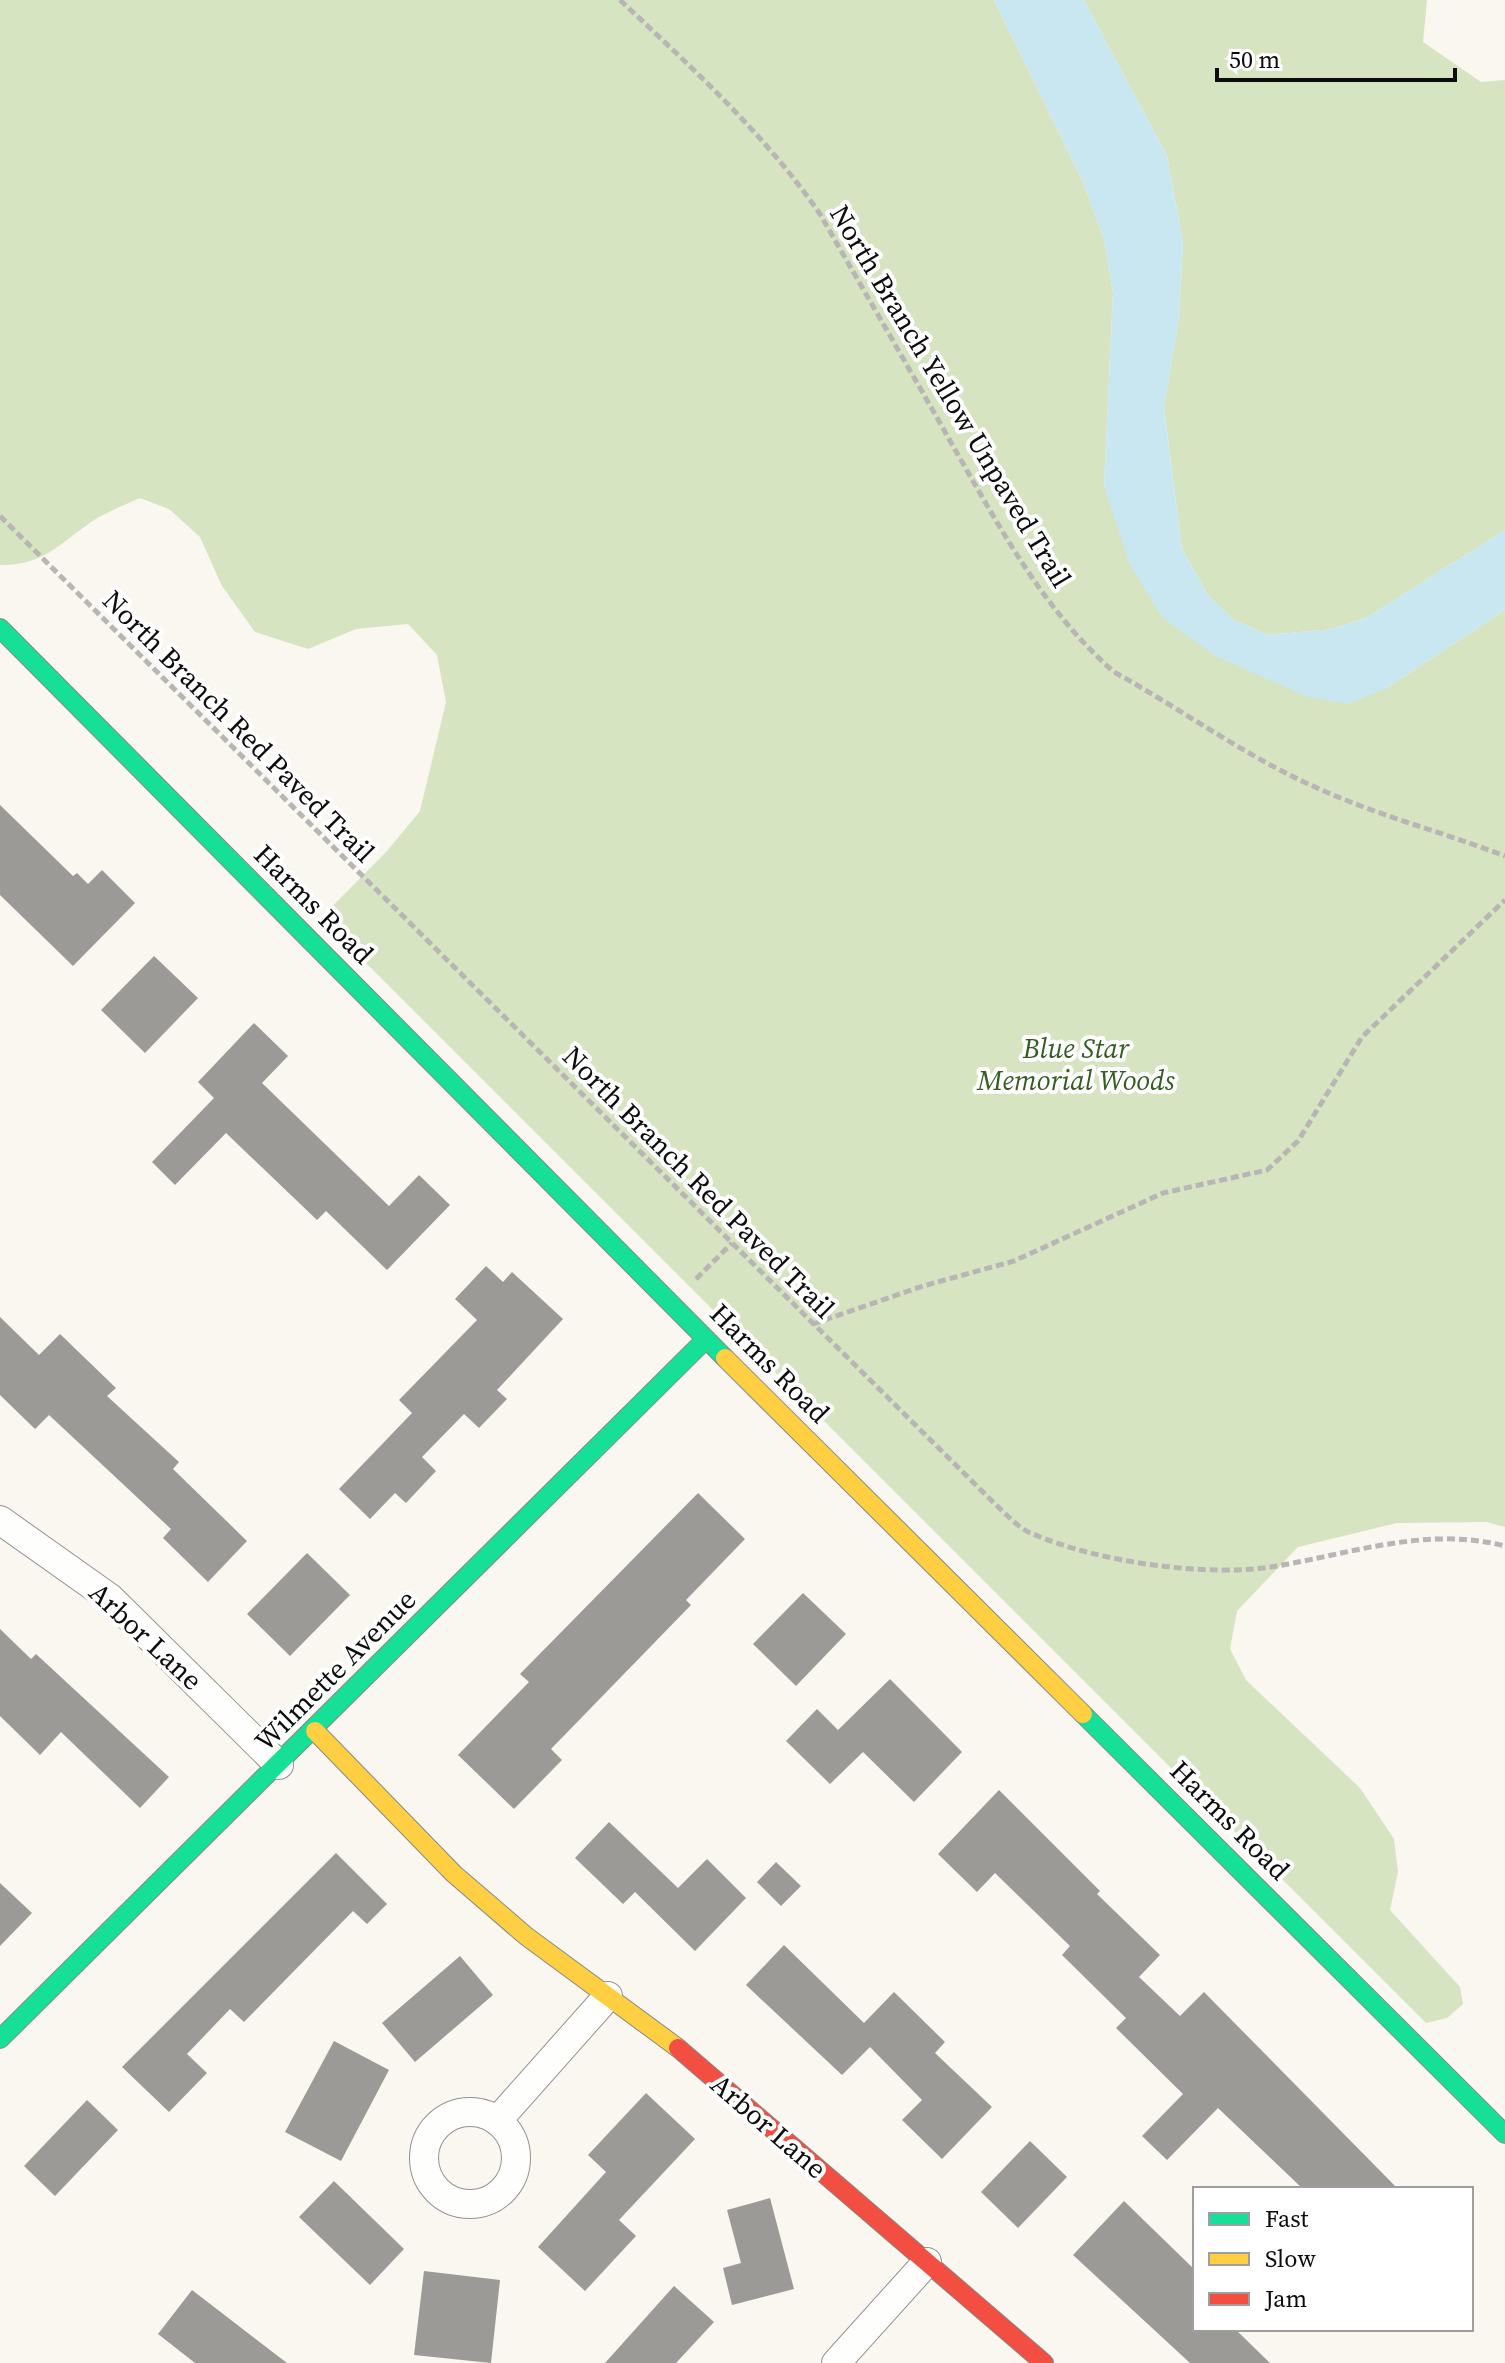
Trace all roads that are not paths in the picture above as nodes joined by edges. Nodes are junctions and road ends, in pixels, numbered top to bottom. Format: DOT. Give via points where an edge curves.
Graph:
graph roads {
  1 [pos="0,628"];
  2 [pos="706,1339"];
  3 [pos="0,1520"];
  4 [pos="315,1731"];
  5 [pos="279,1765"];
  6 [pos="608,1996"];
  7 [pos="0,2039"];
  8 [pos="497,2121"];
  9 [pos="1505,2134"];
  10 [pos="927,2262"];
  11 [pos="836,2363"];
  12 [pos="1044,2363"];
  1 -- 2 [label="main road, Harms Road"];
  2 -- 4 [label="main road, Wilmette Avenue"];
  2 -- 9 [label="main road, Harms Road"];
  3 -- 5 [label="street, Arbor Lane" via="110,1598"];
  4 -- 5 [label="main road, Wilmette Avenue"];
  4 -- 6 [label="main road, Arbor Lane" via="454,1874"];
  5 -- 7 [label="main road, Wilmette Avenue"];
  6 -- 8 [label="street"];
  6 -- 10 [label="main road, Arbor Lane" via="681,2050"];
  10 -- 11 [label="street"];
  10 -- 12 [label="main road, Arbor Lane"];
}
